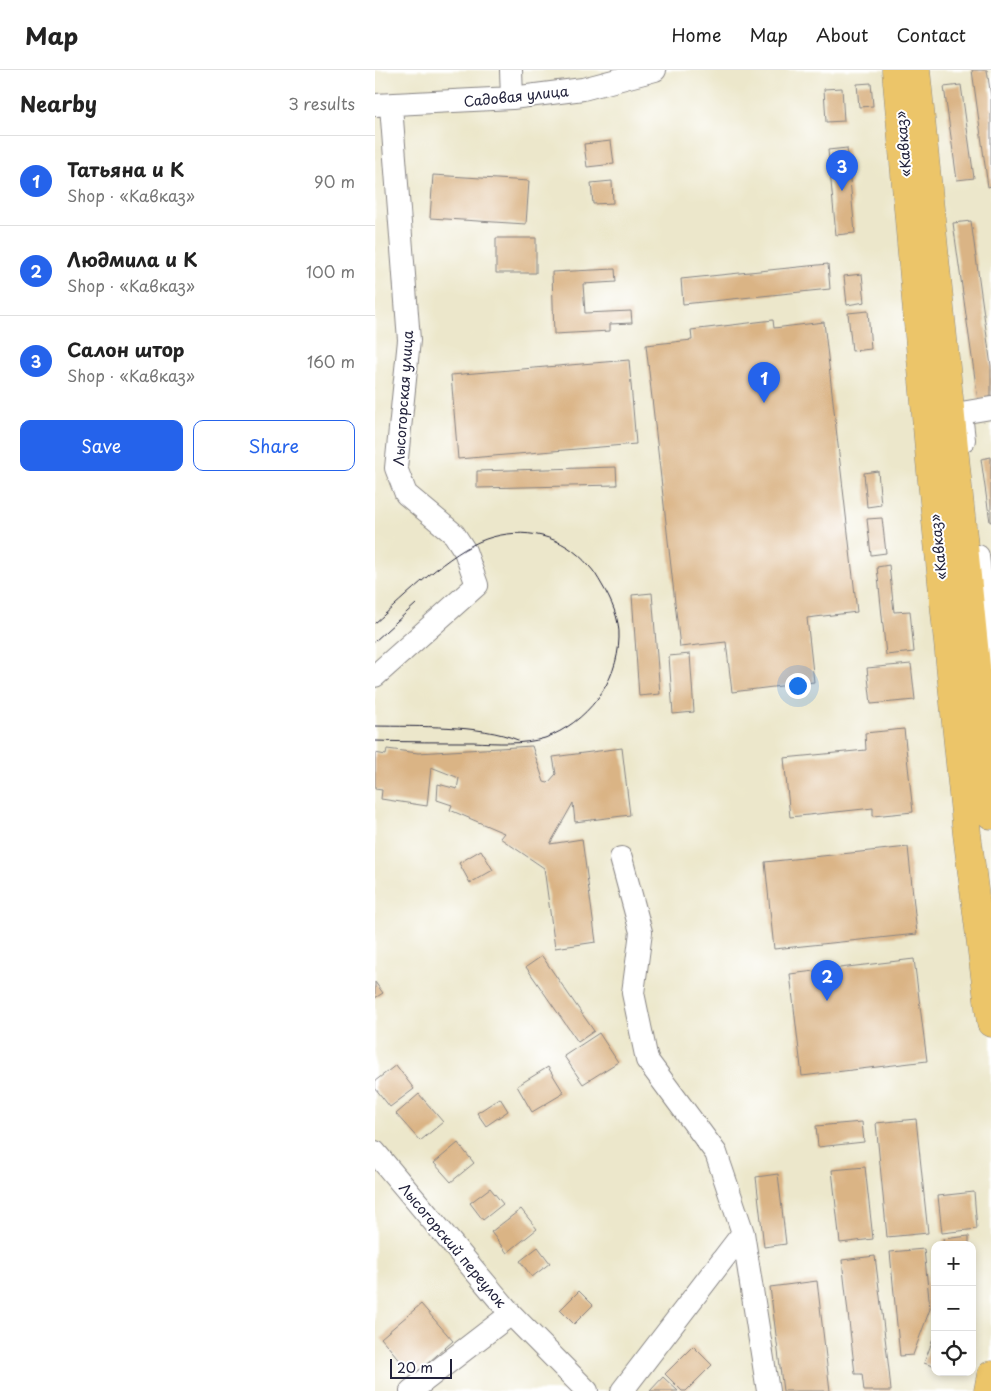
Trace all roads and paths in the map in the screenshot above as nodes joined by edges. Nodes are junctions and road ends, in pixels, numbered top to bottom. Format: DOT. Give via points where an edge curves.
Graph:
graph roads {
  1 [pos="511,70"];
  2 [pos="655,70"];
  3 [pos="896,70"];
  4 [pos="916,70"];
  5 [pos="512,98"];
  6 [pos="383,106"];
  7 [pos="991,408"];
  8 [pos="991,662"];
  9 [pos="375,676"];
  10 [pos="991,815"];
  11 [pos="621,858"];
  12 [pos="991,1023"];
  13 [pos="375,1152"];
  14 [pos="743,1233"];
  15 [pos="511,1314"];
  16 [pos="991,1375"];
  17 [pos="411,1391"];
  18 [pos="587,1391"];
  19 [pos="622,1391"];
  20 [pos="768,1391"];
  21 [pos="987,1391"];
  1 -- 5 [label="street"];
  2 -- 5 [label="street, Садовая улица" via="583,89"];
  3 -- 12 [label="main road, «Кавказ»" via="967,834"];
  4 -- 10 [label="main road, «Кавказ»"];
  5 -- 6 [label="street, Садовая улица"];
  6 -- 9 [label="street, Лысогорская улица" via="409,340 396,468 406,494 454,534 465,551 477,585"];
  7 -- 8 [label="street" via="961,413"];
  11 -- 14 [label="street" via="641,932 633,993 647,1060 716,1153"];
  13 -- 15 [label="street, Лысогорский переулок"];
  14 -- 19 [label="street"];
  14 -- 20 [label="street"];
  15 -- 17 [label="street, Лысогорский переулок"];
  15 -- 18 [label="street, Лысогорский переулок"];
  16 -- 21 [label="main road"];
}
